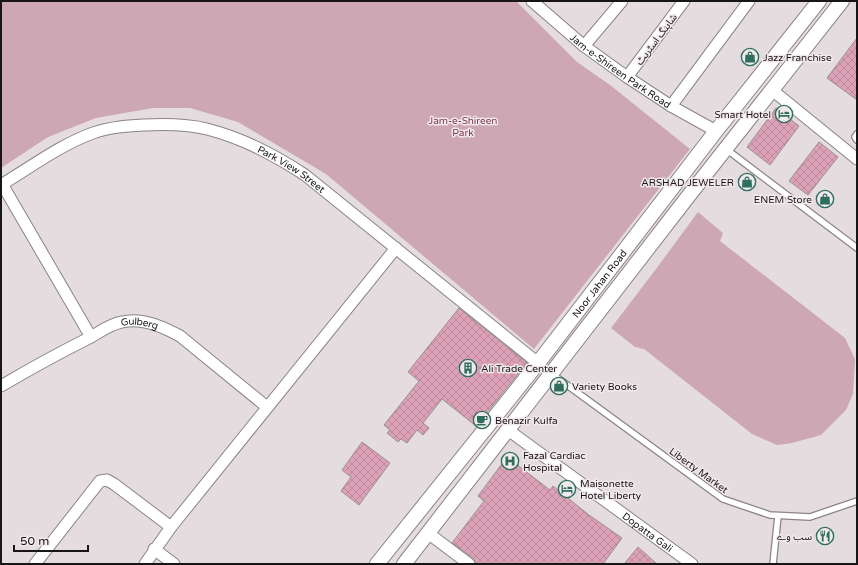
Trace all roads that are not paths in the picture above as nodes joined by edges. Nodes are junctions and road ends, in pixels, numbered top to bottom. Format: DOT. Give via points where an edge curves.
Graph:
graph roads {
  1 [pos="532,1"];
  2 [pos="622,1"];
  3 [pos="684,1"];
  4 [pos="749,1"];
  5 [pos="819,1"];
  6 [pos="842,1"];
  7 [pos="584,46"];
  8 [pos="627,77"];
  9 [pos="772,90"];
  10 [pos="671,106"];
  11 [pos="716,131"];
  12 [pos="857,134"];
  13 [pos="857,140"];
  14 [pos="725,149"];
  15 [pos="853,154"];
  16 [pos="1,184"];
  17 [pos="396,248"];
  18 [pos="857,248"];
  19 [pos="91,337"];
  20 [pos="538,363"];
  21 [pos="551,373"];
  22 [pos="1,386"];
  23 [pos="267,407"];
  24 [pos="508,430"];
  25 [pos="857,501"];
  26 [pos="778,516"];
  27 [pos="171,527"];
  28 [pos="428,533"];
  29 [pos="154,549"];
  30 [pos="35,564"];
  31 [pos="145,564"];
  32 [pos="174,564"];
  33 [pos="377,564"];
  34 [pos="404,564"];
  35 [pos="469,564"];
  36 [pos="692,564"];
  37 [pos="773,564"];
  1 -- 7 [label="street, Jam-e-Shireen Park Road"];
  2 -- 7 [label="street"];
  3 -- 8 [label="street, شاپنگ اسٹریٹ"];
  4 -- 10 [label="street"];
  5 -- 11 [label="street, Noor Jahan Road"];
  6 -- 9 [label="street, Noor Jahan Road"];
  7 -- 8 [label="street, Jam-e-Shireen Park Road"];
  8 -- 10 [label="street, Jam-e-Shireen Park Road"];
  9 -- 14 [label="street, Noor Jahan Road"];
  9 -- 15 [label="street"];
  10 -- 11 [label="street, Jam-e-Shireen Park Road"];
  11 -- 20 [label="street, Noor Jahan Road"];
  12 -- 13 [label="lane"];
  14 -- 18 [label="lane"];
  14 -- 21 [label="street, Noor Jahan Road"];
  16 -- 17 [label="street, Park View Street" via="65,145 100,131 152,125 196,127 231,137 282,159"];
  16 -- 19 [label="street"];
  17 -- 20 [label="street, Park View Street"];
  17 -- 23 [label="street"];
  19 -- 22 [label="street, Gulberg"];
  19 -- 23 [label="street, Gulberg" via="122,322 133,321 166,328 180,336"];
  20 -- 33 [label="street, Noor Jahan Road"];
  21 -- 24 [label="street, Noor Jahan Road"];
  21 -- 26 [label="lane, Liberty Market" via="723,499"];
  23 -- 27 [label="street"];
  24 -- 28 [label="street, Noor Jahan Road"];
  24 -- 36 [label="street, Dopatta Gali"];
  25 -- 26 [label="lane, Liberty Market" via="810,517"];
  26 -- 37 [label="lane"];
  27 -- 29 [label="street"];
  27 -- 30 [label="street" via="114,484 107,480 100,481"];
  28 -- 34 [label="street, Noor Jahan Road"];
  28 -- 35 [label="street"];
  29 -- 31 [label="street"];
  29 -- 32 [label="street"];
}
